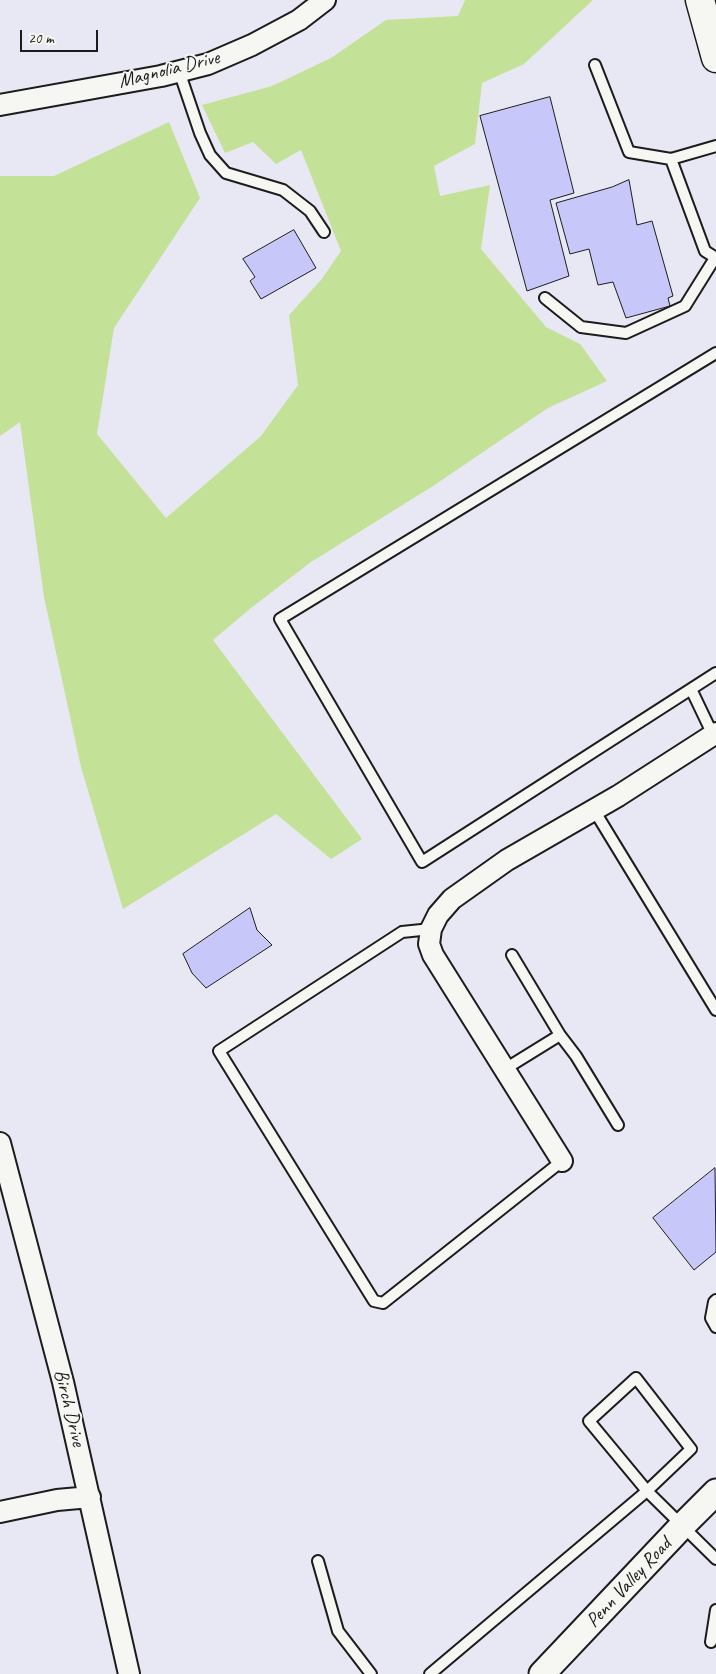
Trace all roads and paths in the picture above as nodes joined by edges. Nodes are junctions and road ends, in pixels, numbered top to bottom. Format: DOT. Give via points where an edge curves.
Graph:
graph roads {
  1 [pos="325,0"];
  2 [pos="700,0"];
  3 [pos="716,58"];
  4 [pos="595,65"];
  5 [pos="179,71"];
  6 [pos="0,106"];
  7 [pos="716,146"];
  8 [pos="671,159"];
  9 [pos="324,232"];
  10 [pos="715,258"];
  11 [pos="546,298"];
  12 [pos="716,353"];
  13 [pos="716,673"];
  14 [pos="691,689"];
  15 [pos="714,734"];
  16 [pos="594,810"];
  17 [pos="431,929"];
  18 [pos="512,956"];
  19 [pos="716,1010"];
  20 [pos="560,1035"];
  21 [pos="505,1070"];
  22 [pos="618,1125"];
  23 [pos="0,1143"];
  24 [pos="562,1161"];
  25 [pos="8,1208"];
  26 [pos="716,1300"];
  27 [pos="716,1327"];
  28 [pos="647,1491"];
  29 [pos="716,1492"];
  30 [pos="90,1497"];
  31 [pos="0,1512"];
  32 [pos="682,1526"];
  33 [pos="716,1559"];
  34 [pos="318,1561"];
  35 [pos="716,1610"];
  36 [pos="711,1642"];
  37 [pos="129,1674"];
  38 [pos="371,1674"];
  39 [pos="430,1674"];
  40 [pos="542,1674"];
  1 -- 5 [label="street, Magnolia Drive" via="298,20 252,45 208,64"];
  2 -- 3 [label="main road"];
  4 -- 8 [label="lane" via="629,152"];
  5 -- 6 [label="street, Magnolia Drive"];
  5 -- 9 [label="lane" via="203,140 210,155 226,173 283,190 310,211"];
  7 -- 8 [label="lane"];
  8 -- 10 [label="lane" via="704,251"];
  10 -- 11 [label="lane" via="685,306 626,333 581,327"];
  12 -- 14 [label="lane" via="280,619 422,862"];
  13 -- 14 [label="lane"];
  14 -- 15 [label="lane"];
  15 -- 16 [label="street"];
  16 -- 17 [label="street" via="507,860 452,899"];
  16 -- 19 [label="lane"];
  17 -- 21 [label="street" via="429,944 433,955"];
  17 -- 24 [label="lane" via="402,932 219,1052 374,1302 383,1304"];
  18 -- 20 [label="lane"];
  20 -- 21 [label="lane"];
  20 -- 22 [label="lane"];
  21 -- 24 [label="street"];
  23 -- 25 [label="street, Birch Drive"];
  25 -- 30 [label="street, Birch Drive" via="63,1382"];
  26 -- 27 [label="lane" via="711,1318"];
  28 -- 28 [label="lane" via="589,1421 636,1378 691,1449"];
  28 -- 32 [label="lane"];
  28 -- 39 [label="lane"];
  29 -- 32 [label="street, Penn Valley Road"];
  30 -- 31 [label="street"];
  30 -- 37 [label="street, Birch Drive"];
  32 -- 33 [label="lane"];
  32 -- 40 [label="street, Penn Valley Road"];
  34 -- 38 [label="lane" via="338,1631"];
  35 -- 36 [label="lane"];
}
